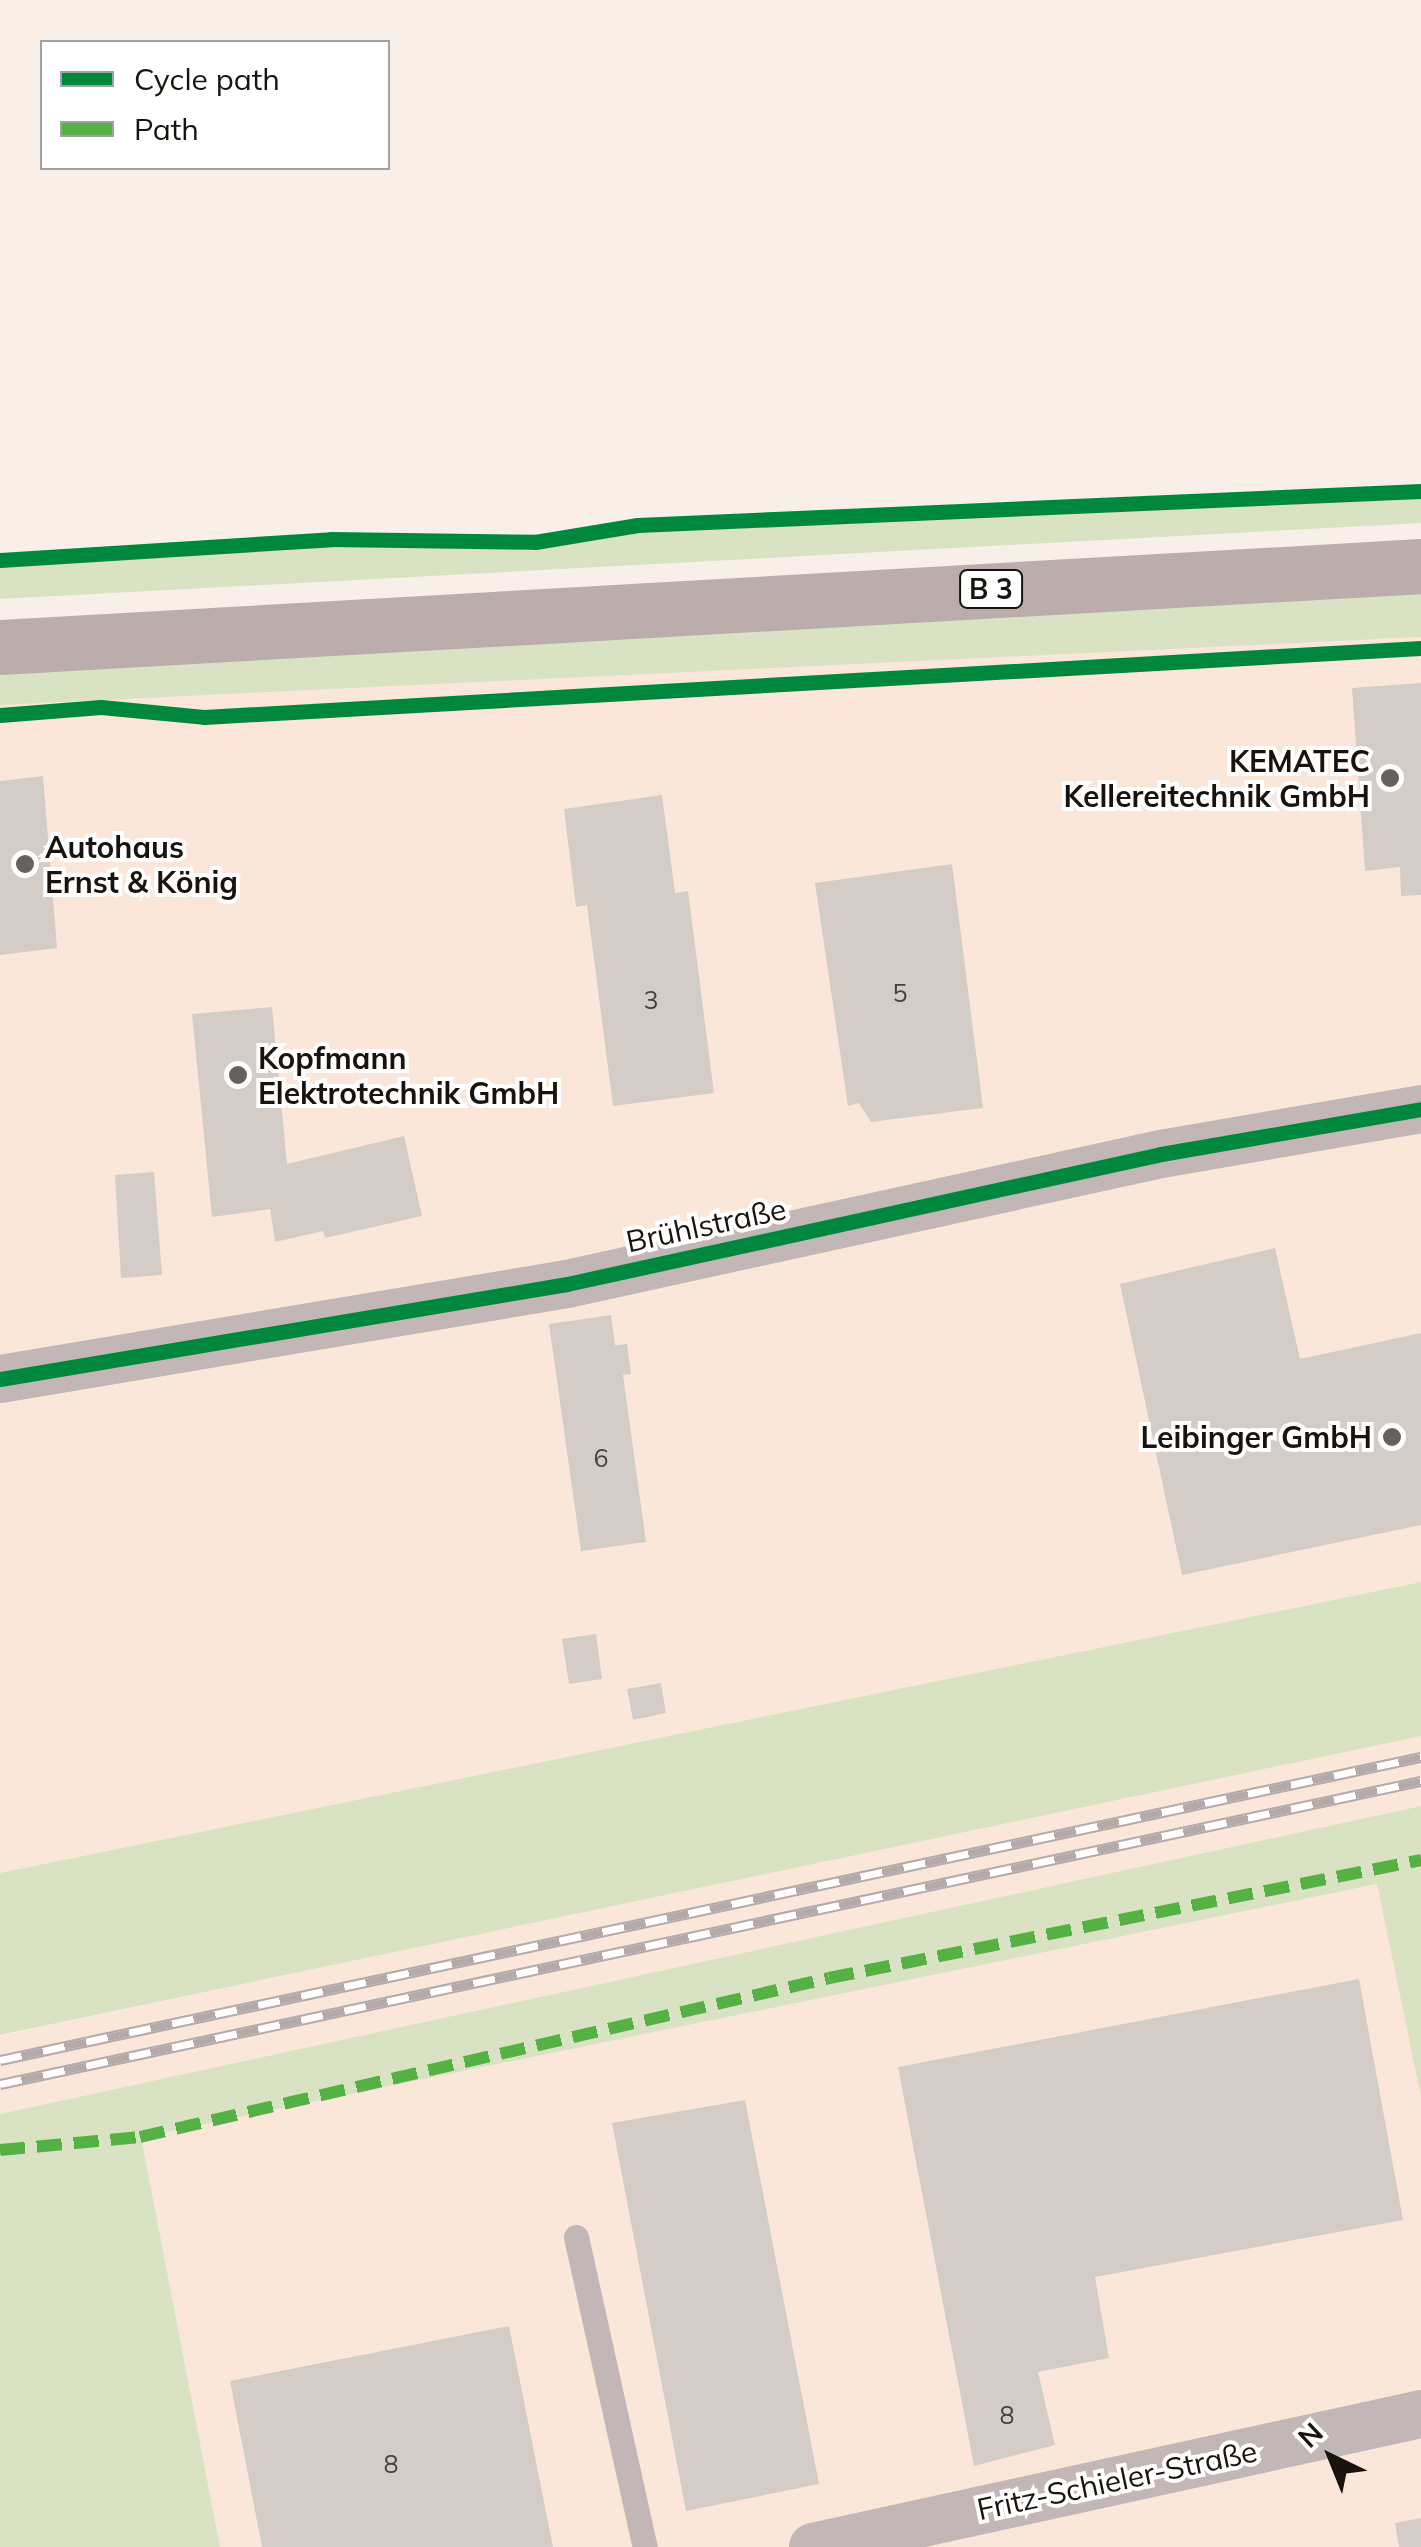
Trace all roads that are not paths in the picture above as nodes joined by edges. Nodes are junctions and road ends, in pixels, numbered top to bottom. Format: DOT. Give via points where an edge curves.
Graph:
graph roads {
  1 [pos="1421,566"];
  2 [pos="0,647"];
  3 [pos="1421,1109"];
  4 [pos="0,1379"];
  5 [pos="576,2236"];
  6 [pos="1421,2414"];
  7 [pos="645,2547"];
  8 [pos="813,2547"];
  1 -- 2 [label="main road, B 3"];
  3 -- 4 [label="street, Brühlstraße" via="1161,1154 567,1284"];
  5 -- 7 [label="lane"];
  6 -- 8 [label="street, Fritz-Schieler-Straße"];
}
